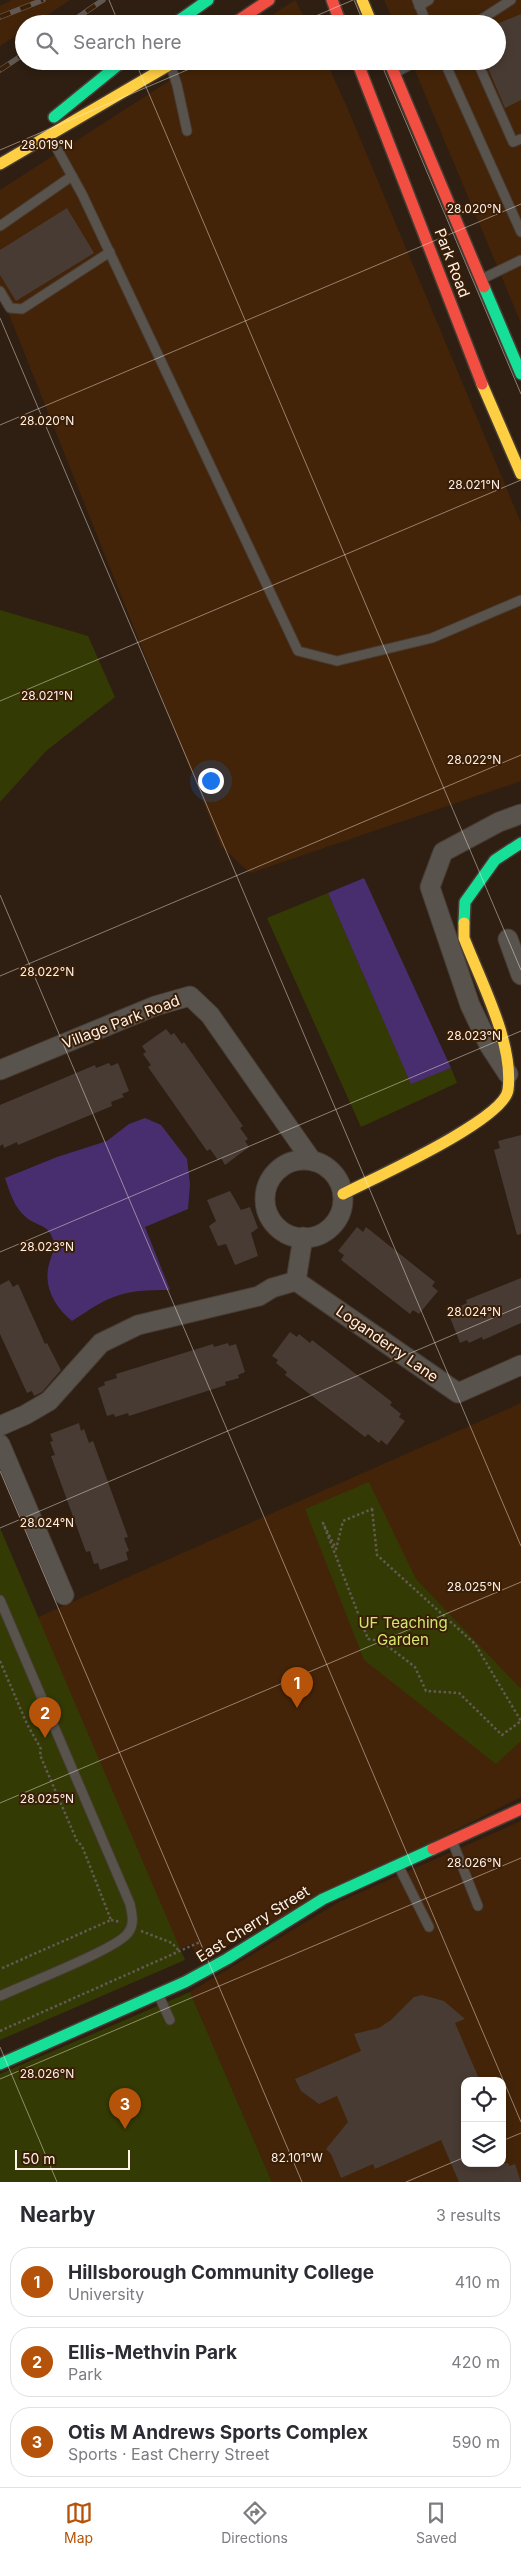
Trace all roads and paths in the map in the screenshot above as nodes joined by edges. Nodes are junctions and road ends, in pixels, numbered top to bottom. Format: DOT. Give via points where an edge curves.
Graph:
graph roads {
  1 [pos="208,0"];
  2 [pos="269,0"];
  3 [pos="332,0"];
  4 [pos="362,0"];
  5 [pos="429,0"];
  6 [pos="511,0"];
  7 [pos="418,3"];
  8 [pos="187,15"];
  9 [pos="246,15"];
  10 [pos="338,15"];
  11 [pos="368,15"];
  12 [pos="423,15"];
  13 [pos="488,15"];
  14 [pos="112,70"];
  15 [pos="161,70"];
  16 [pos="174,70"];
  17 [pos="360,70"];
  18 [pos="393,70"];
  19 [pos="400,70"];
  20 [pos="448,70"];
  21 [pos="481,70"];
  22 [pos="394,73"];
  23 [pos="187,131"];
  24 [pos="49,136"];
  25 [pos="521,139"];
  26 [pos="0,160"];
  27 [pos="0,164"];
  28 [pos="72,176"];
  29 [pos="0,226"];
  30 [pos="521,232"];
  31 [pos="110,252"];
  32 [pos="521,260"];
  33 [pos="482,279"];
  34 [pos="0,291"];
  35 [pos="521,374"];
  36 [pos="521,474"];
  37 [pos="521,600"];
  38 [pos="521,814"];
  39 [pos="479,833"];
  40 [pos="521,843"];
  41 [pos="497,858"];
  42 [pos="464,930"];
  43 [pos="445,936"];
  44 [pos="508,939"];
  45 [pos="521,975"];
  46 [pos="514,1045"];
  47 [pos="0,1070"];
  48 [pos="508,1074"];
  49 [pos="312,1161"];
  50 [pos="343,1194"];
  51 [pos="302,1237"];
  52 [pos="296,1281"];
  53 [pos="521,1365"];
  54 [pos="0,1426"];
  55 [pos="0,1444"];
  56 [pos="64,1596"];
  57 [pos="0,1600"];
  58 [pos="0,1661"];
  59 [pos="521,1721"];
  60 [pos="521,1809"];
  61 [pos="452,1840"];
  62 [pos="398,1865"];
  63 [pos="478,1906"];
  64 [pos="111,1920"];
  65 [pos="122,1922"];
  66 [pos="429,1927"];
  67 [pos="140,1930"];
  68 [pos="200,1942"];
  69 [pos="179,1951"];
  70 [pos="0,1969"];
  71 [pos="158,1994"];
  72 [pos="0,1996"];
  73 [pos="170,2020"];
  74 [pos="0,2031"];
  75 [pos="0,2064"];
  1 -- 8 [label="main road"];
  2 -- 9 [label="main road"];
  3 -- 10 [label="main road"];
  4 -- 11 [label="main road"];
  5 -- 7 [label="lane"];
  6 -- 13 [label="lane"];
  7 -- 12 [label="lane"];
  14 -- 26 [label="main road"];
  15 -- 24 [label="main road"];
  16 -- 23 [label="lane"];
  17 -- 36 [label="main road, Park Road" via="479,377"];
  18 -- 22 [label="main road, Park Road"];
  19 -- 22 [label="lane"];
  20 -- 30 [label="lane"];
  21 -- 25 [label="lane" via="513,142"];
  22 -- 33 [label="main road, Park Road"];
  24 -- 27 [label="main road"];
  24 -- 28 [label="lane"];
  28 -- 29 [label="lane"];
  28 -- 31 [label="lane"];
  31 -- 34 [label="lane" via="22,310 10,308"];
  31 -- 37 [label="lane" via="298,651 337,662 432,638"];
  32 -- 33 [label="lane"];
  33 -- 35 [label="main road, Park Road"];
  38 -- 39 [label="street"];
  39 -- 41 [label="street"];
  39 -- 43 [label="street" via="444,852 430,887"];
  40 -- 41 [label="main road"];
  41 -- 42 [label="main road" via="465,902"];
  42 -- 43 [label="street"];
  42 -- 46 [label="main road" via="464,938"];
  43 -- 48 [label="street" via="470,1005 489,1045"];
  44 -- 45 [label="street"];
  46 -- 48 [label="main road"];
  47 -- 49 [label="street, Village Park Road" via="155,1006 190,996 210,1015"];
  48 -- 50 [label="main road" via="508,1092 494,1110 474,1125"];
  49 -- 50 [label="street, Village Park Road" via="329,1168 338,1178"];
  49 -- 51 [label="street" via="292,1162 281,1168 267,1189 267,1208 275,1224 285,1233"];
  50 -- 51 [label="street" via="340,1216 332,1226 322,1234"];
  51 -- 52 [label="street"];
  52 -- 53 [label="street, Loganderry Lane" via="458,1393"];
  52 -- 54 [label="street" via="272,1288 259,1296 138,1325 101,1343 49,1401"];
  55 -- 56 [label="street"];
  57 -- 72 [label="lane" via="130,1904 132,1920 129,1933 112,1946"];
  58 -- 64 [label="path"];
  59 -- 59 [label="path" via="475,1644 377,1555 372,1509 343,1521 336,1549 322,1523 368,1639 381,1641 415,1667 426,1691 459,1693 502,1735"];
  60 -- 61 [label="main road, East Cherry Street"];
  61 -- 62 [label="main road, East Cherry Street"];
  61 -- 63 [label="lane"];
  62 -- 66 [label="lane"];
  62 -- 71 [label="main road, East Cherry Street" via="323,1899 216,1966"];
  64 -- 65 [label="path"];
  64 -- 70 [label="path"];
  67 -- 69 [label="path" via="172,1943"];
  68 -- 69 [label="path"];
  69 -- 74 [label="path"];
  71 -- 73 [label="lane"];
  71 -- 75 [label="main road, East Cherry Street"];
}
